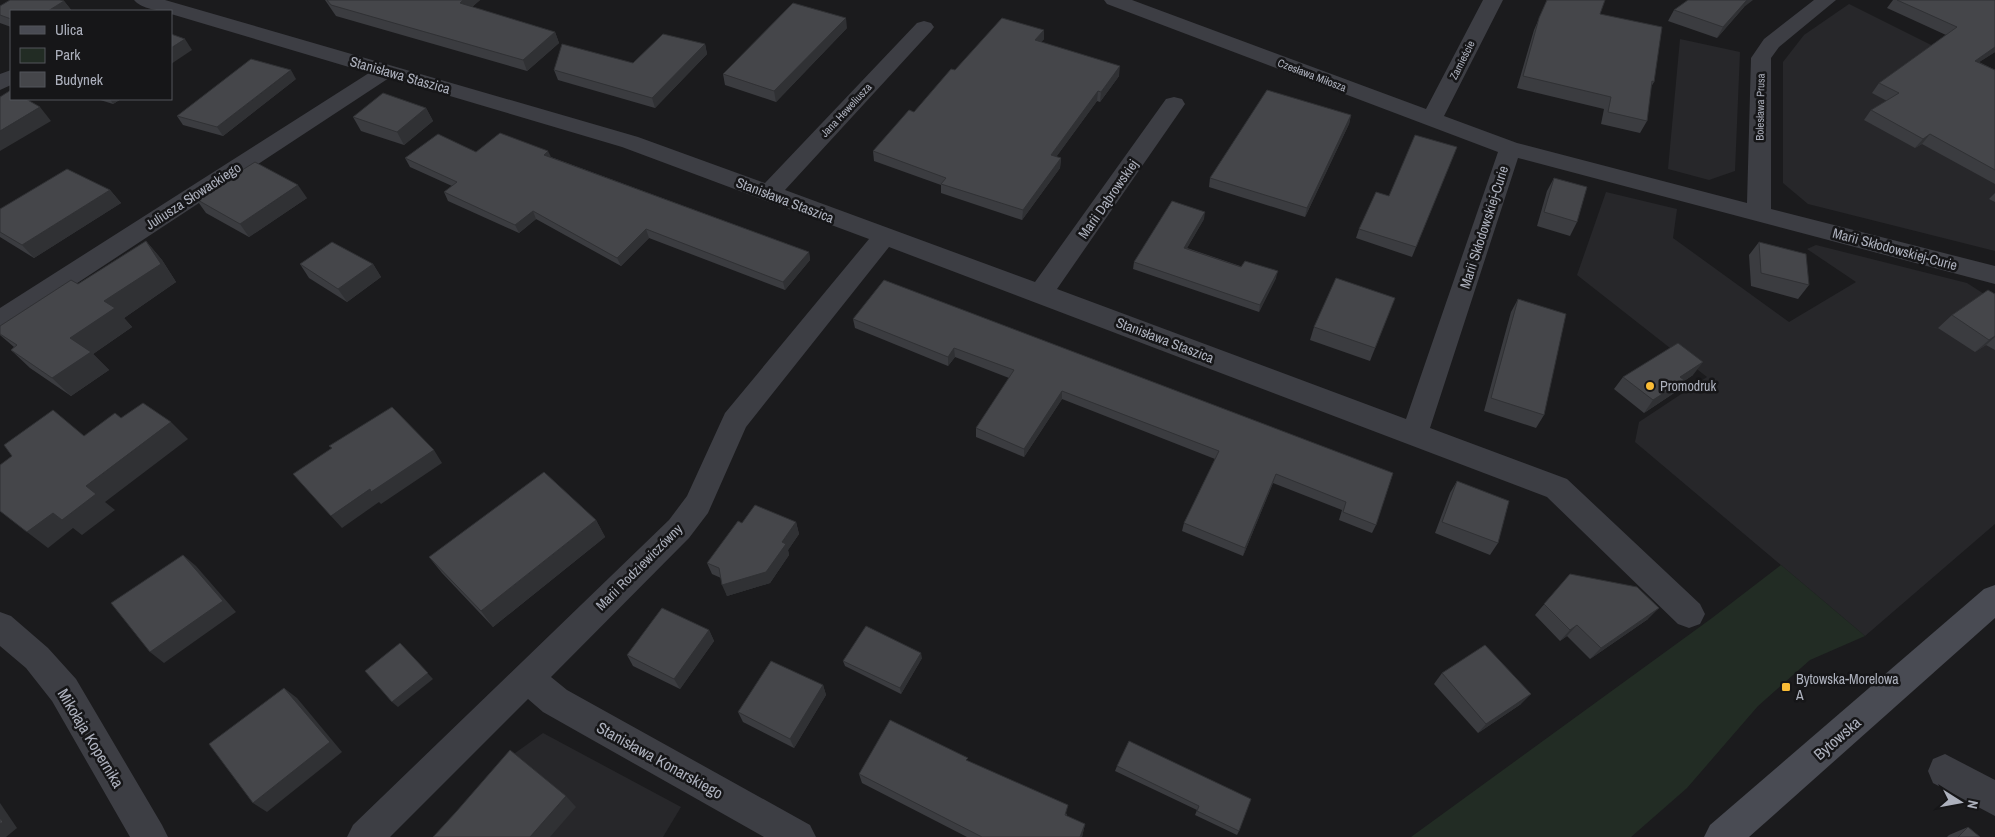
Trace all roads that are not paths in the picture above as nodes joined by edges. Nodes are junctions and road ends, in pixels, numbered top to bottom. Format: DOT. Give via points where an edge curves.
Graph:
graph roads {
  1 [pos="144,0"];
  2 [pos="1114,0"];
  3 [pos="1493,0"];
  4 [pos="1826,0"];
  5 [pos="127,10"];
  6 [pos="924,26"];
  7 [pos="386,71"];
  8 [pos="1174,104"];
  9 [pos="1431,120"];
  10 [pos="1510,149"];
  11 [pos="768,194"];
  12 [pos="1759,214"];
  13 [pos="884,237"];
  14 [pos="1995,275"];
  15 [pos="1040,294"];
  16 [pos="0,322"];
  17 [pos="1415,433"];
  18 [pos="1995,599"];
  19 [pos="1690,614"];
  20 [pos="0,626"];
  21 [pos="527,677"];
  22 [pos="1945,771"];
  23 [pos="1995,799"];
  24 [pos="150,837"];
  25 [pos="365,837"];
  26 [pos="798,837"];
  27 [pos="1722,837"];
  1 -- 5 [label="street"];
  1 -- 7 [label="street, Stanisława Staszica"];
  2 -- 9 [label="street, Czesława Miłosza"];
  3 -- 9 [label="street, Zamieście"];
  4 -- 12 [label="street, Bolesława Prusa" via="1771,44 1761,58"];
  6 -- 11 [label="street, Jana Heweliusza"];
  7 -- 11 [label="street, Stanisława Staszica" via="630,142"];
  7 -- 16 [label="street, Juliusza Słowackiego"];
  8 -- 15 [label="street, Marii Dąbrowskiej"];
  9 -- 10 [label="street, Czesława Miłosza"];
  10 -- 12 [label="street, Marii Skłodowskiej-Curie"];
  10 -- 17 [label="street, Marii Skłodowskiej-Curie"];
  11 -- 13 [label="street, Stanisława Staszica"];
  12 -- 14 [label="street, Marii Skłodowskiej-Curie"];
  13 -- 15 [label="street, Stanisława Staszica"];
  13 -- 21 [label="street, Marii Rodziewiczówny" via="735,421 698,504 679,529"];
  15 -- 17 [label="street, Stanisława Staszica"];
  17 -- 19 [label="street" via="1557,488"];
  18 -- 27 [label="street, Bytowska"];
  20 -- 24 [label="street, Mikołaja Kopernika" via="36,658 64,690"];
  21 -- 25 [label="street, Marii Rodziewiczówny"];
  21 -- 26 [label="street, Stanisława Konarskiego" via="561,705"];
  22 -- 23 [label="street"];
}
